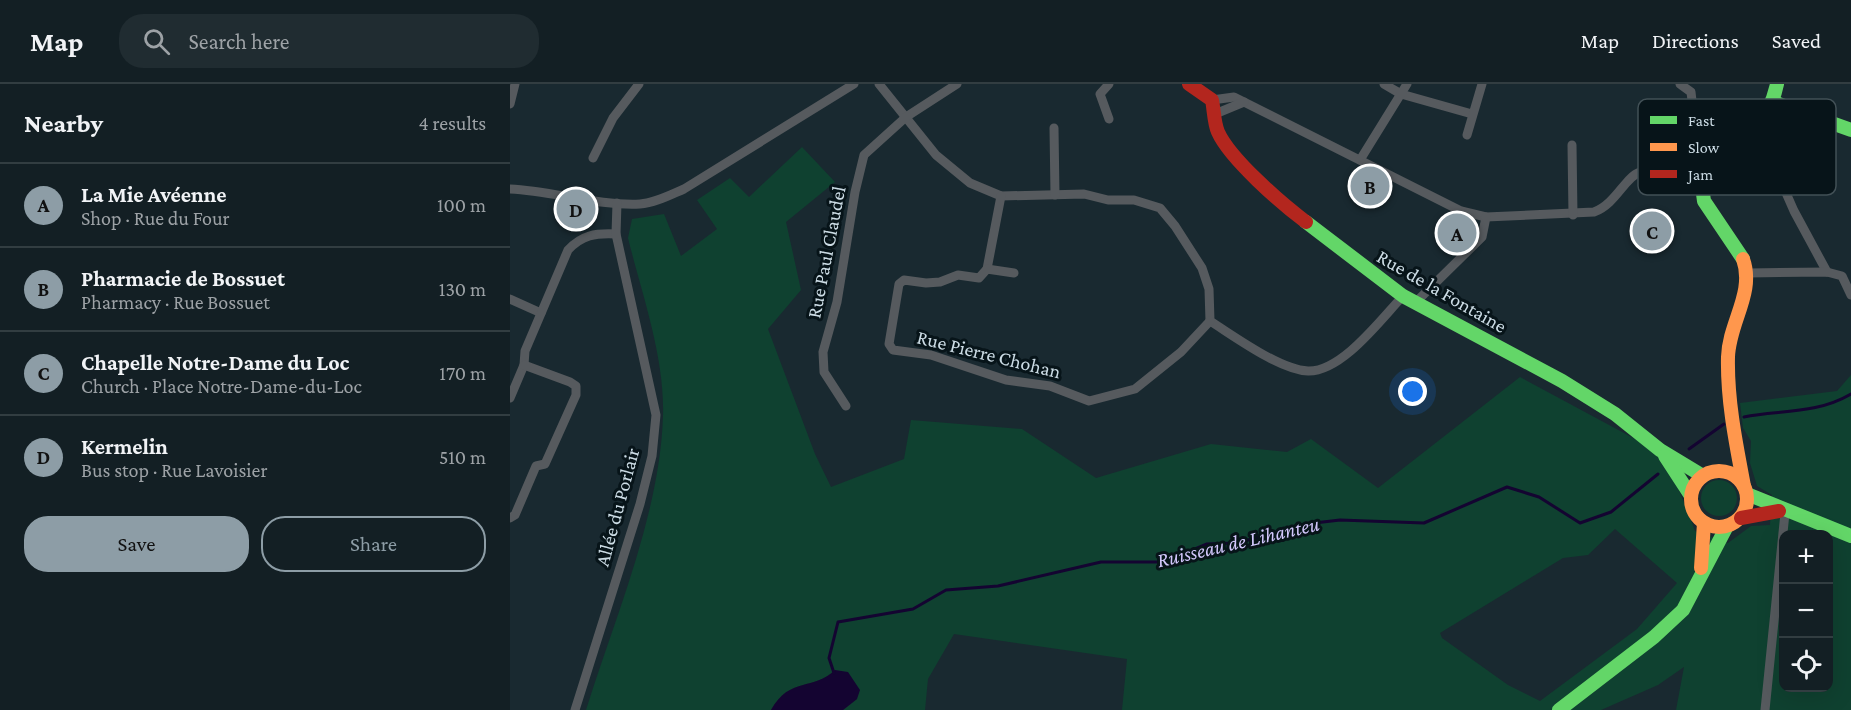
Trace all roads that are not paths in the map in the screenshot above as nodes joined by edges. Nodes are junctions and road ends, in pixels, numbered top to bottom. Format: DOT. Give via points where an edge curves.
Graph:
graph roads {
  1 [pos="515,84"];
  2 [pos="639,84"];
  3 [pos="854,84"];
  4 [pos="879,84"];
  5 [pos="957,84"];
  6 [pos="1109,84"];
  7 [pos="1189,84"];
  8 [pos="1384,84"];
  9 [pos="1407,84"];
  10 [pos="1482,84"];
  11 [pos="1680,84"];
  12 [pos="1777,84"];
  13 [pos="1401,94"];
  14 [pos="1692,99"];
  15 [pos="1774,99"];
  16 [pos="1212,100"];
  17 [pos="1244,102"];
  18 [pos="510,104"];
  19 [pos="1215,114"];
  20 [pos="1472,114"];
  21 [pos="906,117"];
  22 [pos="1108,119"];
  23 [pos="1836,125"];
  24 [pos="1054,128"];
  25 [pos="1851,130"];
  26 [pos="1467,135"];
  27 [pos="1572,145"];
  28 [pos="593,158"];
  29 [pos="1360,160"];
  30 [pos="1638,172"];
  31 [pos="510,189"];
  32 [pos="1055,195"];
  33 [pos="1701,195"];
  34 [pos="1787,195"];
  35 [pos="1000,196"];
  36 [pos="616,203"];
  37 [pos="1573,215"];
  38 [pos="1486,217"];
  39 [pos="616,234"];
  40 [pos="987,269"];
  41 [pos="1827,272"];
  42 [pos="1014,273"];
  43 [pos="1748,273"];
  44 [pos="1851,295"];
  45 [pos="1403,296"];
  46 [pos="510,299"];
  47 [pos="1416,302"];
  48 [pos="541,313"];
  49 [pos="1210,321"];
  50 [pos="525,365"];
  51 [pos="510,398"];
  52 [pos="846,406"];
  53 [pos="1736,447"];
  54 [pos="1660,450"];
  55 [pos="1724,472"];
  56 [pos="1703,476"];
  57 [pos="1745,490"];
  58 [pos="1691,496"];
  59 [pos="1782,512"];
  60 [pos="510,518"];
  61 [pos="1741,518"];
  62 [pos="1704,523"];
  63 [pos="1727,526"];
  64 [pos="1851,536"];
  65 [pos="1700,576"];
  66 [pos="576,710"];
  67 [pos="1559,710"];
  68 [pos="1765,710"];
  1 -- 18 [label="street"];
  2 -- 28 [label="street" via="613,118"];
  3 -- 36 [label="street" via="684,189 642,204"];
  4 -- 21 [label="street"];
  5 -- 21 [label="street, Rue Paul Claudel"];
  6 -- 22 [label="street" via="1100,94"];
  7 -- 16 [label="main road"];
  8 -- 13 [label="street"];
  9 -- 13 [label="street"];
  10 -- 20 [label="street"];
  11 -- 14 [label="street" via="1691,92"];
  12 -- 15 [label="main road"];
  13 -- 20 [label="street"];
  13 -- 29 [label="street"];
  16 -- 17 [label="street" via="1233,98"];
  16 -- 19 [label="main road, Rue de la Fontaine"];
  17 -- 19 [label="street"];
  17 -- 29 [label="street"];
  19 -- 45 [label="main road, Rue de la Fontaine" via="1218,132 1236,156 1285,206"];
  20 -- 26 [label="street"];
  21 -- 35 [label="street" via="936,155 970,183"];
  21 -- 52 [label="street, Rue Paul Claudel" via="864,155 855,192 848,246 823,352 824,372"];
  23 -- 25 [label="main road"];
  24 -- 32 [label="street"];
  27 -- 37 [label="street"];
  29 -- 38 [label="street" via="1461,211"];
  30 -- 37 [label="street" via="1605,208"];
  31 -- 36 [label="street"];
  32 -- 35 [label="street"];
  32 -- 49 [label="street" via="1134,200 1160,208 1202,268 1209,290"];
  33 -- 43 [label="main road" via="1741,253"];
  34 -- 41 [label="street"];
  35 -- 40 [label="street"];
  36 -- 39 [label="street, Allée du Porlair"];
  37 -- 38 [label="street"];
  38 -- 47 [label="street" via="1482,237"];
  39 -- 48 [label="street" via="588,235 577,240 568,250"];
  39 -- 66 [label="street, Allée du Porlair" via="656,414 652,456 640,504"];
  40 -- 42 [label="street, Rue Pierre Chohan"];
  40 -- 49 [label="street, Rue Pierre Chohan" via="979,278 958,275 940,282 904,280 899,284 889,344 893,350 931,355 1006,380 1050,386 1089,401 1135,389 1181,352"];
  41 -- 43 [label="street"];
  41 -- 44 [label="street" via="1842,276"];
  43 -- 53 [label="main road" via="1728,349"];
  45 -- 47 [label="main road, Rue de la Fontaine"];
  45 -- 49 [label="street" via="1350,352 1320,370 1298,370"];
  46 -- 48 [label="street"];
  47 -- 54 [label="main road, Rue de la Fontaine" via="1562,381 1615,414"];
  48 -- 50 [label="street" via="525,351"];
  50 -- 51 [label="street"];
  50 -- 60 [label="street" via="570,382 576,386 576,395 552,454 545,464 536,466 515,515"];
  53 -- 55 [label="main road"];
  53 -- 57 [label="main road"];
  54 -- 56 [label="main road, Rue de la Fontaine"];
  54 -- 58 [label="main road, Rue de la Fontaine"];
  55 -- 56 [label="main road"];
  55 -- 57 [label="main road" via="1732,474"];
  56 -- 58 [label="main road"];
  57 -- 59 [label="main road"];
  57 -- 61 [label="main road"];
  58 -- 62 [label="main road" via="1694,511"];
  59 -- 61 [label="main road"];
  59 -- 64 [label="main road"];
  59 -- 68 [label="street"];
  61 -- 63 [label="main road"];
  62 -- 63 [label="main road"];
  62 -- 65 [label="main road"];
  63 -- 65 [label="main road"];
  65 -- 67 [label="main road" via="1693,595 1669,625"];
}
